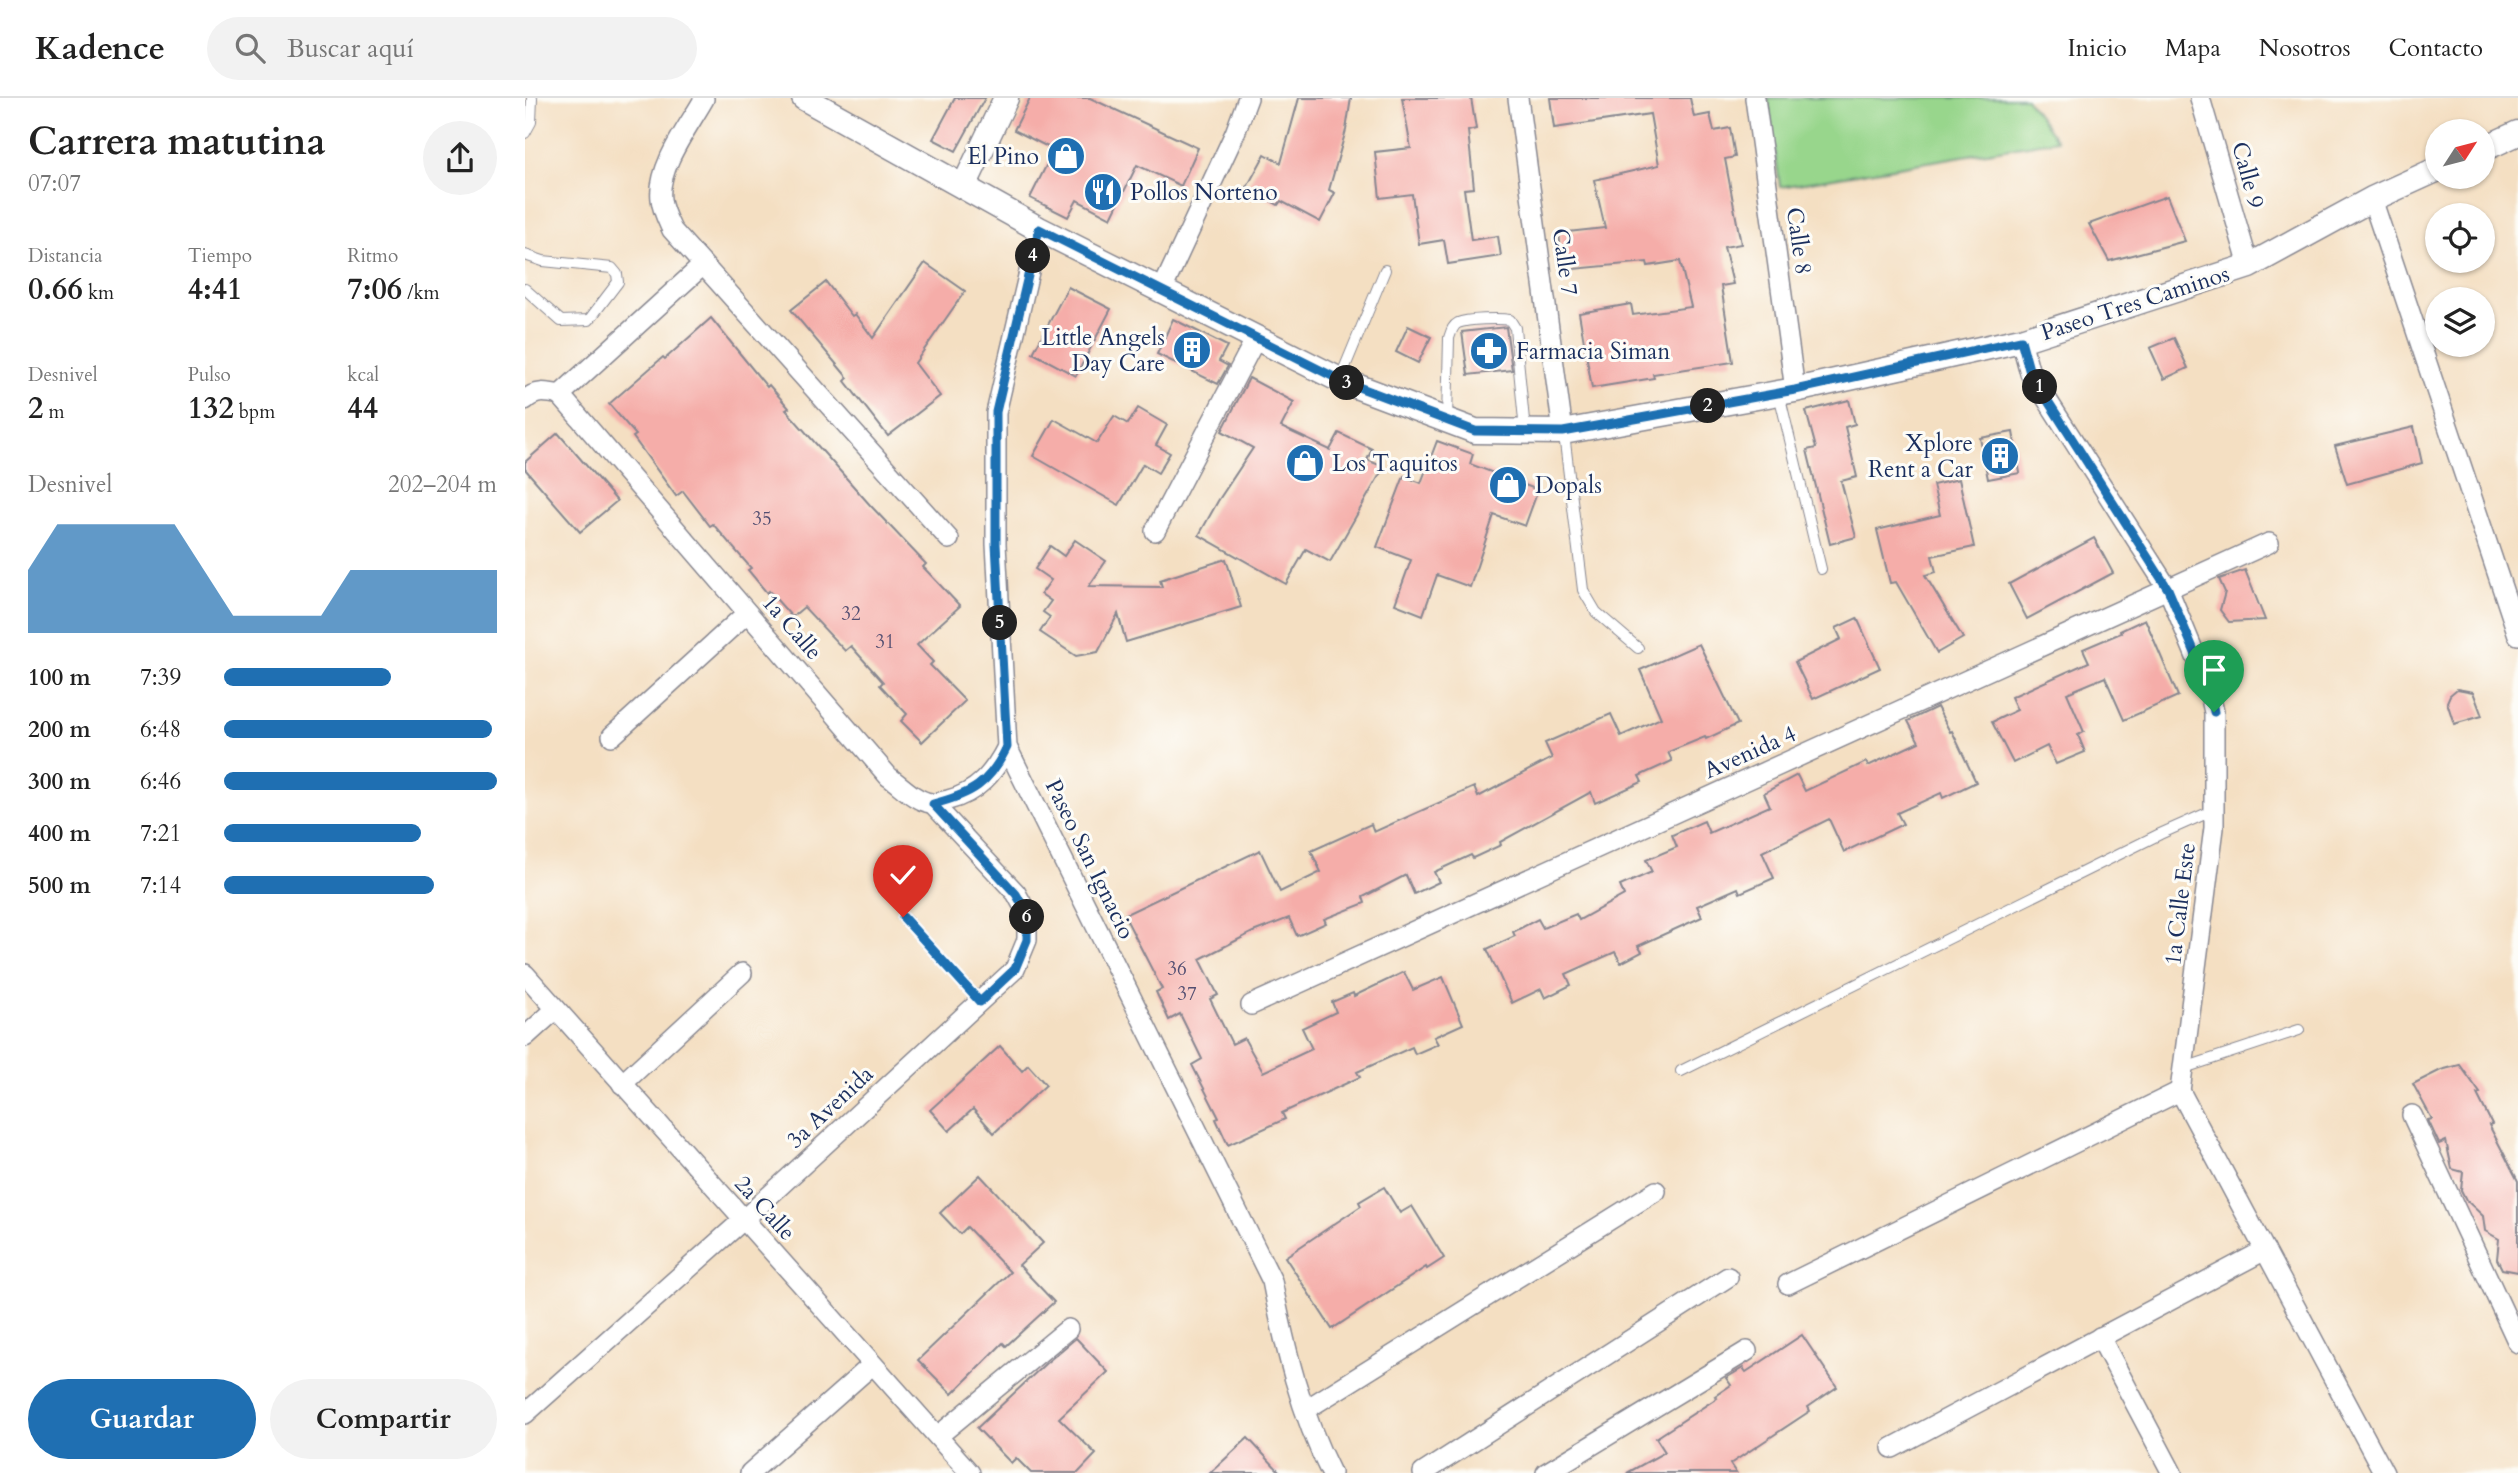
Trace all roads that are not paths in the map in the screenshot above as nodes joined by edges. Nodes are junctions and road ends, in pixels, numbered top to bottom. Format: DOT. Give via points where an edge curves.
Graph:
graph roads {
  1 [pos="532,98"];
  2 [pos="804,98"];
  3 [pos="1006,98"];
  4 [pos="1248,98"];
  5 [pos="1518,98"];
  6 [pos="1755,98"];
  7 [pos="2200,98"];
  8 [pos="704,99"];
  9 [pos="525,133"];
  10 [pos="2518,133"];
  11 [pos="2495,144"];
  12 [pos="2425,175"];
  13 [pos="964,186"];
  14 [pos="2372,198"];
  15 [pos="1039,229"];
  16 [pos="525,255"];
  17 [pos="703,265"];
  18 [pos="2249,265"];
  19 [pos="1385,270"];
  20 [pos="525,289"];
  21 [pos="1161,290"];
  22 [pos="1256,338"];
  23 [pos="2021,340"];
  24 [pos="1340,380"];
  25 [pos="1787,392"];
  26 [pos="560,395"];
  27 [pos="525,400"];
  28 [pos="1447,420"];
  29 [pos="1525,431"];
  30 [pos="1563,432"];
  31 [pos="1155,531"];
  32 [pos="949,540"];
  33 [pos="2269,543"];
  34 [pos="1821,569"];
  35 [pos="2168,589"];
  36 [pos="747,613"];
  37 [pos="2518,635"];
  38 [pos="1637,648"];
  39 [pos="612,736"];
  40 [pos="1007,747"];
  41 [pos="933,804"];
  42 [pos="2214,810"];
  43 [pos="903,917"];
  44 [pos="742,973"];
  45 [pos="525,974"];
  46 [pos="980,1002"];
  47 [pos="1251,1005"];
  48 [pos="556,1009"];
  49 [pos="2299,1030"];
  50 [pos="525,1037"];
  51 [pos="2184,1068"];
  52 [pos="1681,1071"];
  53 [pos="622,1084"];
  54 [pos="2181,1091"];
  55 [pos="2413,1115"];
  56 [pos="1656,1191"];
  57 [pos="743,1220"];
  58 [pos="2265,1250"];
  59 [pos="1728,1277"];
  60 [pos="1788,1284"];
  61 [pos="1068,1329"];
  62 [pos="2100,1337"];
  63 [pos="2518,1343"];
  64 [pos="1747,1351"];
  65 [pos="872,1365"];
  66 [pos="1305,1410"];
  67 [pos="525,1414"];
  68 [pos="937,1436"];
  69 [pos="1892,1448"];
  70 [pos="750,1473"];
  71 [pos="970,1473"];
  72 [pos="1331,1473"];
  73 [pos="1423,1473"];
  74 [pos="1546,1473"];
  75 [pos="2172,1473"];
  76 [pos="2384,1473"];
  1 -- 9 [label="lane" via="531,122"];
  2 -- 13 [label="street, Paseo Tres Caminos"];
  3 -- 13 [label="street"];
  4 -- 21 [label="street"];
  5 -- 30 [label="street, Calle 7"];
  6 -- 25 [label="street, Calle 8"];
  7 -- 18 [label="street, Calle 9"];
  8 -- 17 [label="street" via="666,166 660,196 672,230"];
  10 -- 11 [label="street"];
  12 -- 14 [label="street, Paseo Tres Caminos"];
  13 -- 15 [label="street, Paseo Tres Caminos"];
  14 -- 18 [label="street, Paseo Tres Caminos"];
  14 -- 37 [label="street"];
  15 -- 21 [label="street, Paseo Tres Caminos"];
  15 -- 40 [label="street, Paseo San Ignacio" via="996,412 996,544"];
  16 -- 20 [label="lane" via="611,268 618,282 589,320 561,321"];
  17 -- 26 [label="street"];
  17 -- 32 [label="street"];
  18 -- 23 [label="street, Paseo Tres Caminos"];
  19 -- 24 [label="lane"];
  21 -- 22 [label="street, Paseo Tres Caminos"];
  22 -- 24 [label="street, Paseo Tres Caminos"];
  22 -- 31 [label="street"];
  23 -- 25 [label="street, Paseo Tres Caminos"];
  23 -- 35 [label="street, 1a Calle Este" via="2030,373"];
  24 -- 28 [label="street, Paseo Tres Caminos"];
  25 -- 30 [label="street, Paseo Tres Caminos"];
  25 -- 34 [label="lane"];
  26 -- 27 [label="street" via="544,391"];
  26 -- 36 [label="street, 1a Calle"];
  28 -- 29 [label="street, Paseo Tres Caminos" via="1475,431"];
  28 -- 29 [label="lane" via="1453,328 1458,323 1510,320 1515,328"];
  29 -- 30 [label="street, Paseo Tres Caminos"];
  30 -- 38 [label="lane" via="1583,590 1596,612"];
  33 -- 35 [label="street, Avenida 4"];
  35 -- 42 [label="street, 1a Calle Este" via="2209,686 2214,712"];
  35 -- 47 [label="street, Avenida 4"];
  36 -- 39 [label="street"];
  36 -- 41 [label="street, 1a Calle" via="889,777"];
  40 -- 41 [label="street" via="997,768 979,786"];
  40 -- 66 [label="street, Paseo San Ignacio" via="1272,1281 1287,1358"];
  41 -- 46 [label="street, 3a Avenida" via="1016,894 1027,913 1027,940 1015,969"];
  42 -- 51 [label="street, 1a Calle Este"];
  42 -- 52 [label="lane"];
  43 -- 46 [label="lane"];
  44 -- 53 [label="street"];
  45 -- 48 [label="street, 2a Calle"];
  46 -- 57 [label="street, 3a Avenida"];
  48 -- 50 [label="street"];
  48 -- 53 [label="street, 2a Calle"];
  49 -- 51 [label="lane"];
  51 -- 54 [label="street, 1a Calle Este"];
  53 -- 57 [label="street, 2a Calle"];
  54 -- 58 [label="street"];
  54 -- 60 [label="street"];
  55 -- 63 [label="street"];
  56 -- 66 [label="street"];
  57 -- 65 [label="street, 2a Calle"];
  57 -- 67 [label="street, 3a Avenida"];
  58 -- 62 [label="street"];
  58 -- 76 [label="street"];
  59 -- 73 [label="street"];
  61 -- 68 [label="street"];
  62 -- 69 [label="street"];
  62 -- 75 [label="street"];
  64 -- 74 [label="street"];
  65 -- 68 [label="street, 2a Calle"];
  65 -- 70 [label="street"];
  66 -- 72 [label="street, Paseo San Ignacio"];
  68 -- 71 [label="street, 2a Calle"];
}
